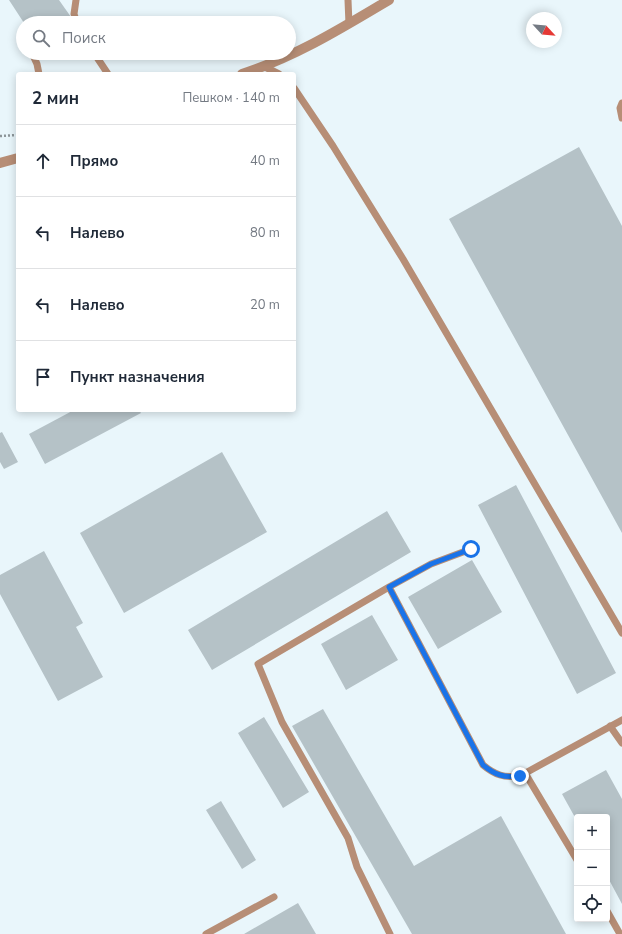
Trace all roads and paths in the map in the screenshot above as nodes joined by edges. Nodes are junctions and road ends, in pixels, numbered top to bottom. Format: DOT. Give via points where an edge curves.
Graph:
graph roads {
  1 [pos="76,0"];
  2 [pos="348,0"];
  3 [pos="390,0"];
  4 [pos="75,16"];
  5 [pos="349,24"];
  6 [pos="296,52"];
  7 [pos="35,60"];
  8 [pos="99,60"];
  9 [pos="278,60"];
  10 [pos="265,66"];
  11 [pos="39,72"];
  12 [pos="107,72"];
  13 [pos="248,72"];
  14 [pos="275,72"];
  15 [pos="296,91"];
  16 [pos="622,103"];
  17 [pos="622,118"];
  18 [pos="16,135"];
  19 [pos="0,136"];
  20 [pos="16,159"];
  21 [pos="0,163"];
  22 [pos="471,549"];
  23 [pos="389,587"];
  24 [pos="622,632"];
  25 [pos="622,720"];
  26 [pos="610,726"];
  27 [pos="622,743"];
  28 [pos="525,773"];
  29 [pos="574,855"];
  30 [pos="274,897"];
  31 [pos="610,916"];
  32 [pos="206,934"];
  33 [pos="390,934"];
  34 [pos="620,934"];
  1 -- 4 [label="lane"];
  2 -- 5 [label="lane"];
  3 -- 5 [label="street"];
  5 -- 6 [label="street"];
  7 -- 11 [label="lane"];
  8 -- 12 [label="lane"];
  9 -- 10 [label="street"];
  10 -- 13 [label="street"];
  10 -- 14 [label="lane"];
  15 -- 24 [label="lane" via="403,259"];
  16 -- 17 [label="lane"];
  18 -- 19 [label="path"];
  20 -- 21 [label="street"];
  22 -- 23 [label="lane" via="431,564"];
  23 -- 28 [label="lane" via="483,765 495,774 507,777"];
  23 -- 33 [label="lane" via="258,664 282,722 348,838 357,867"];
  25 -- 26 [label="lane"];
  26 -- 27 [label="lane"];
  26 -- 28 [label="lane"];
  28 -- 29 [label="lane"];
  30 -- 32 [label="lane"];
  31 -- 34 [label="lane"];
}
